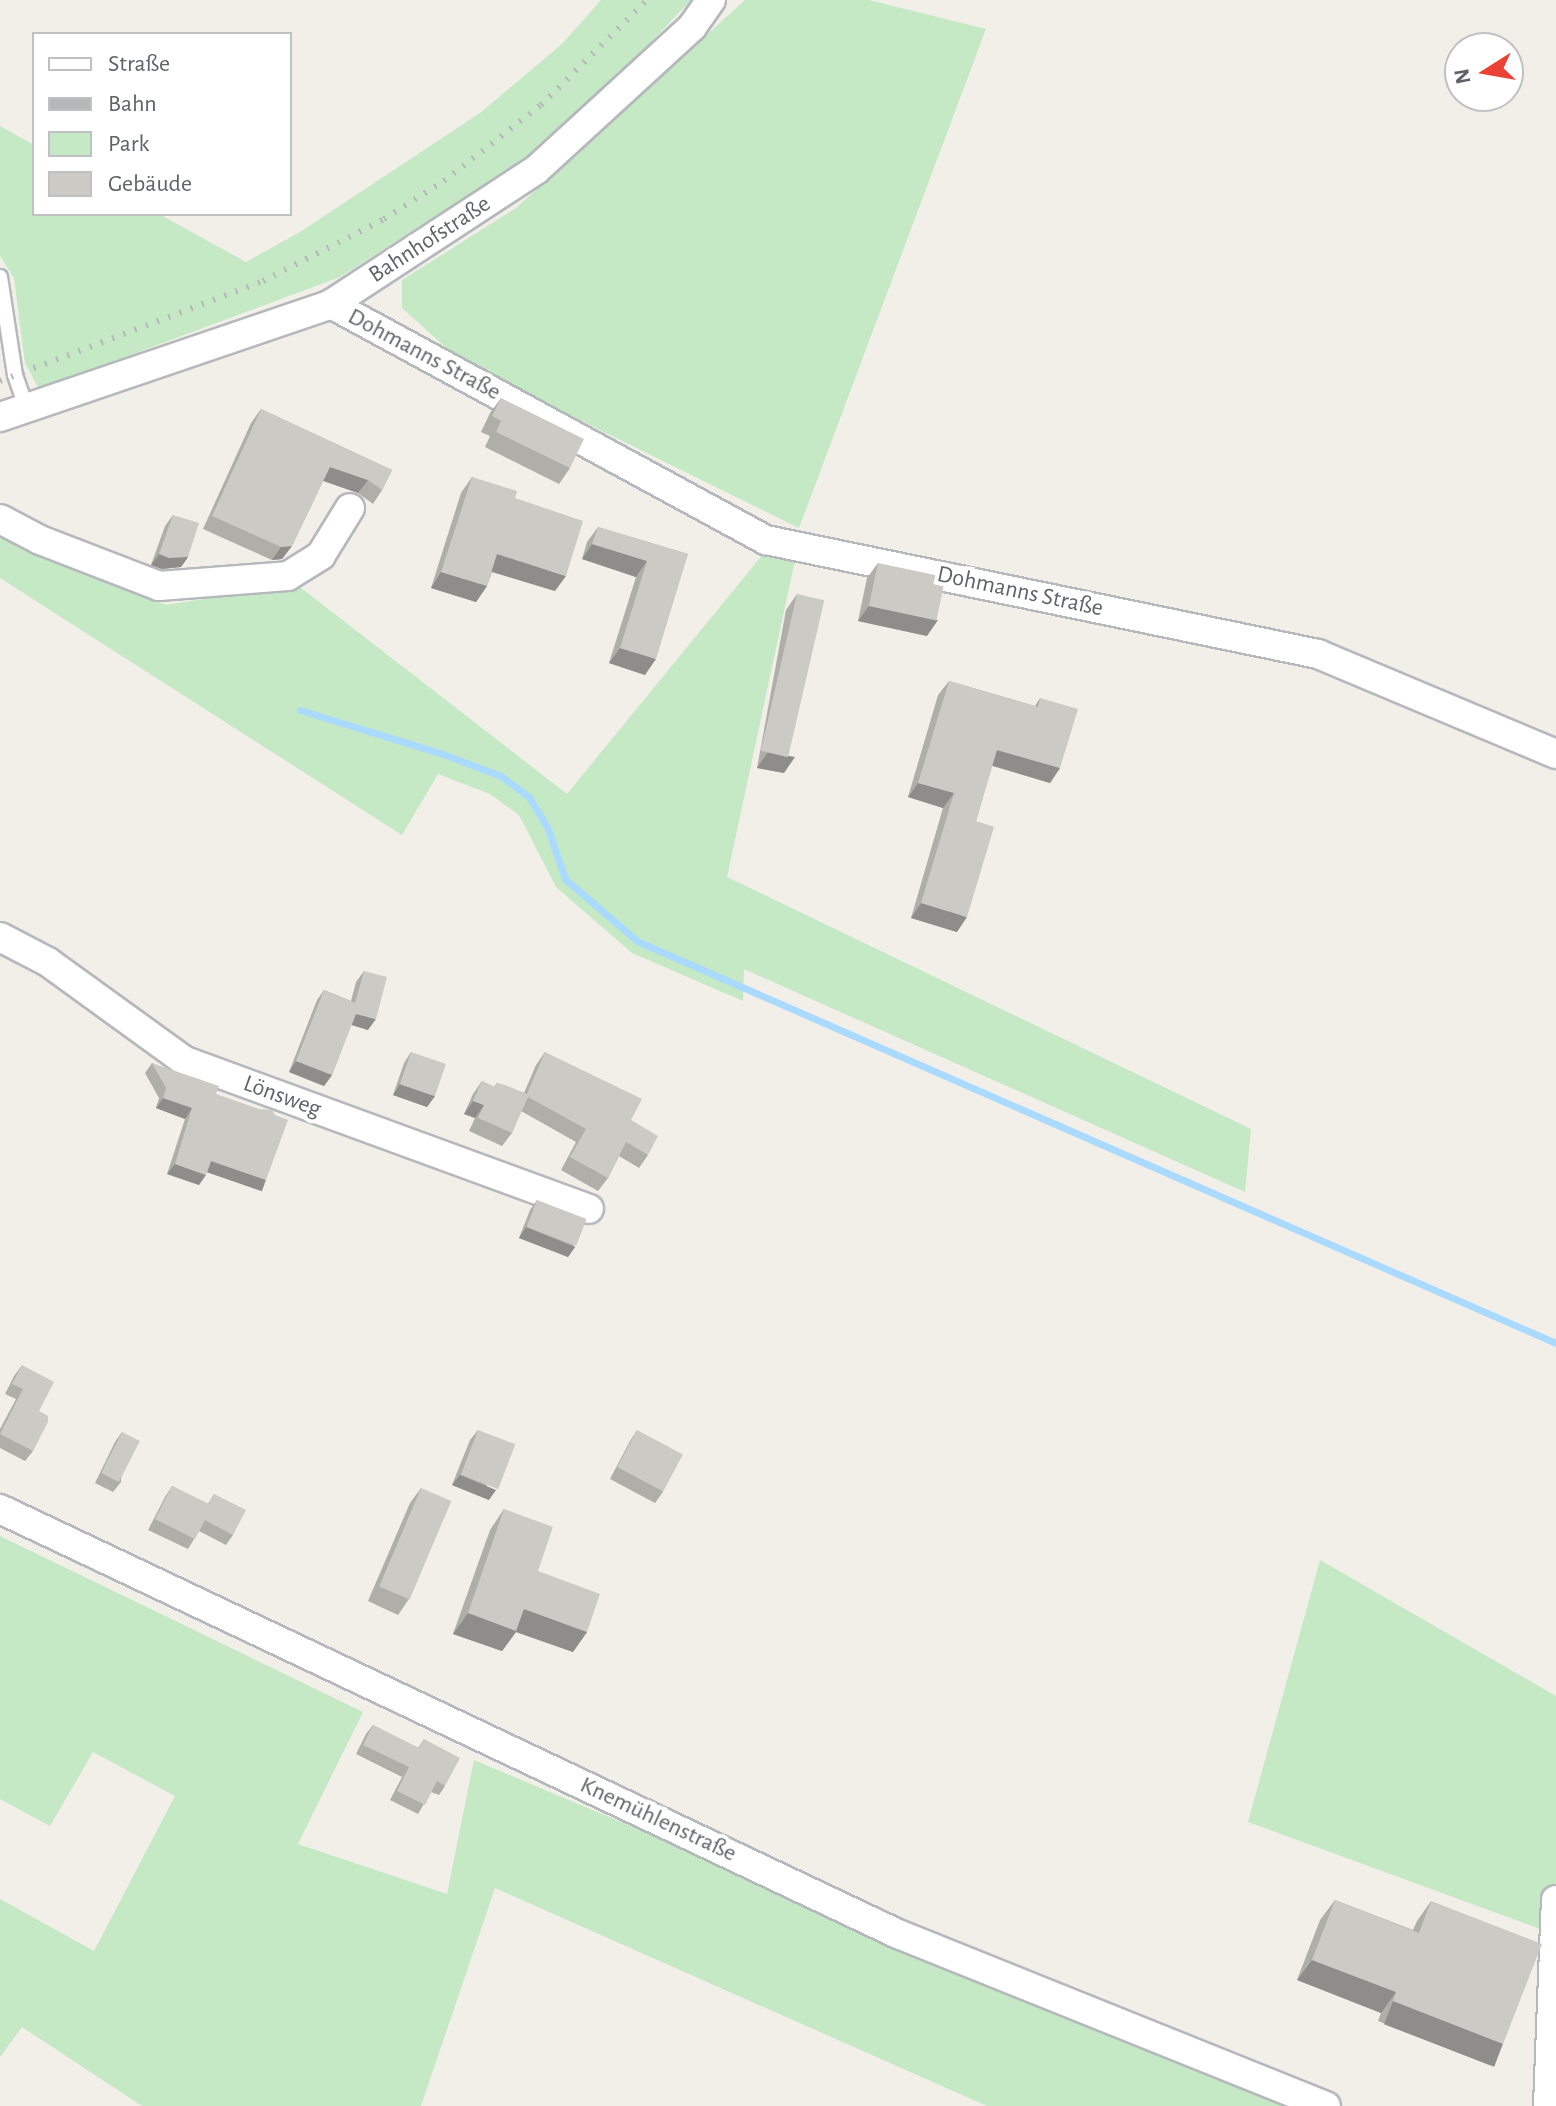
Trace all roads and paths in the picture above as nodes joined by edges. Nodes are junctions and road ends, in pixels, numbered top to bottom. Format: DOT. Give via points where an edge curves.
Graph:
graph roads {
  1 [pos="711,0"];
  2 [pos="0,277"];
  3 [pos="331,304"];
  4 [pos="13,412"];
  5 [pos="350,508"];
  6 [pos="0,519"];
  7 [pos="1556,754"];
  8 [pos="0,937"];
  9 [pos="589,1209"];
  10 [pos="0,1509"];
  11 [pos="1556,1900"];
  12 [pos="1326,2106"];
  13 [pos="1548,2106"];
  1 -- 3 [label="street, Bahnhofstraße" via="692,27 536,170"];
  2 -- 4 [label="lane" via="15,375"];
  3 -- 4 [label="street, Bahnhofstraße"];
  3 -- 7 [label="street, Dohmanns Straße" via="766,540 1318,654"];
  5 -- 6 [label="street" via="321,555 288,576 159,586"];
  8 -- 9 [label="street, Lönsweg" via="48,962 185,1061"];
  10 -- 12 [label="street, Knemühlenstraße" via="898,1934"];
  11 -- 13 [label="street"];
}
